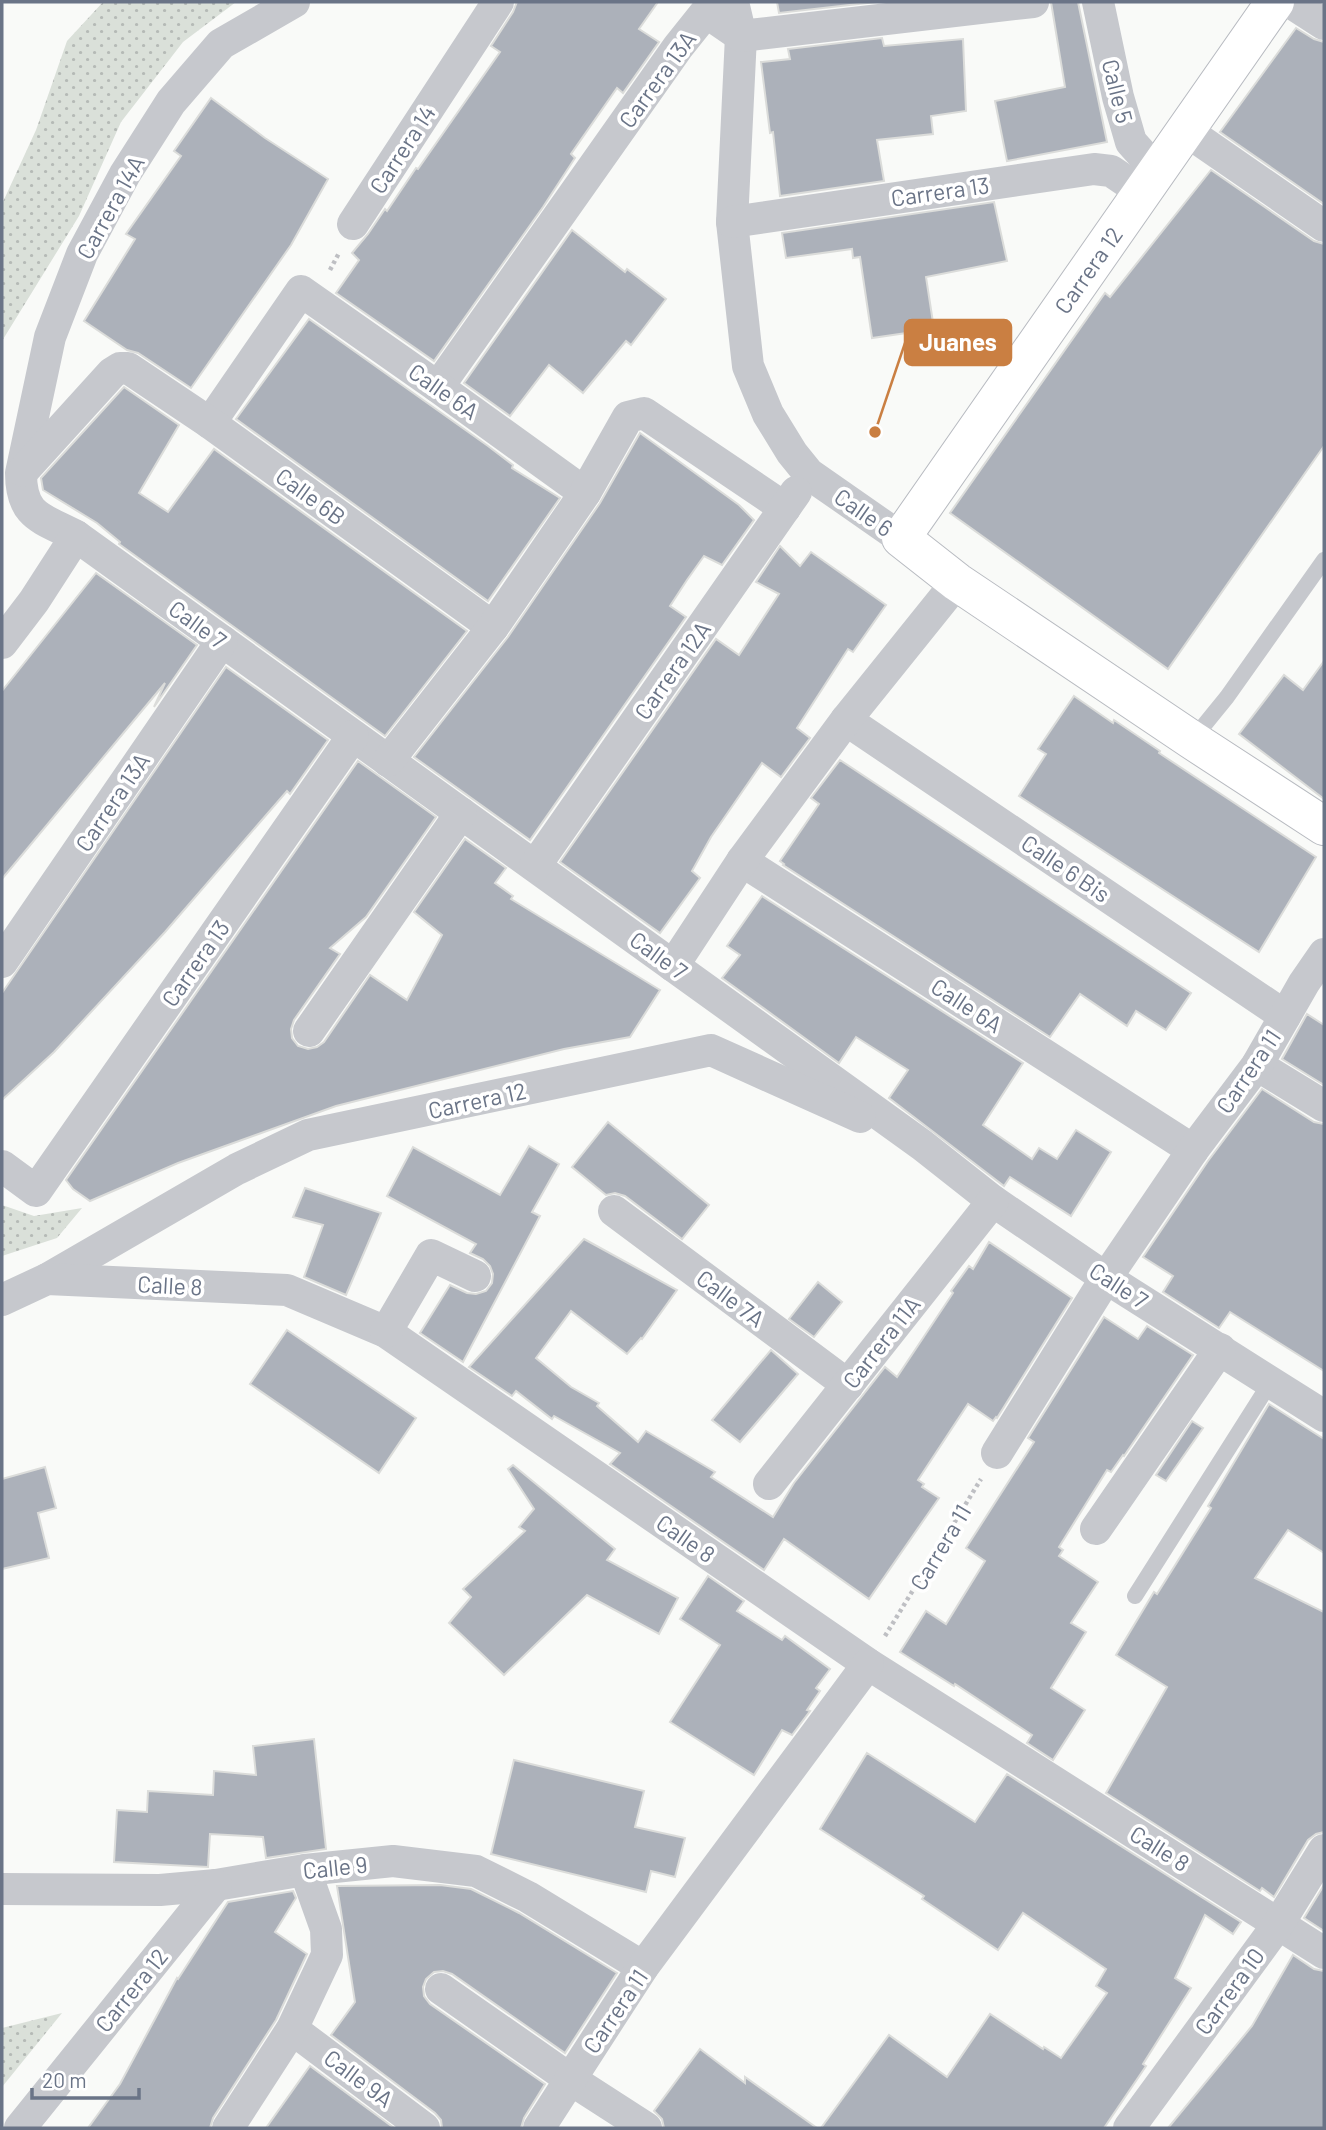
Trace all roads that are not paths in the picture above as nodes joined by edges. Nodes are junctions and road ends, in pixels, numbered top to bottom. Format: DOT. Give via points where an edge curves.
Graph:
graph roads {
  1 [pos="294,2"];
  2 [pos="498,2"];
  3 [pos="1033,2"];
  4 [pos="1098,2"];
  5 [pos="1275,2"];
  6 [pos="1290,2"];
  7 [pos="711,5"];
  8 [pos="1324,24"];
  9 [pos="741,36"];
  10 [pos="1185,130"];
  11 [pos="1150,181"];
  12 [pos="732,222"];
  13 [pos="353,224"];
  14 [pos="1324,226"];
  15 [pos="438,387"];
  16 [pos="210,423"];
  17 [pos="21,473"];
  18 [pos="809,474"];
  19 [pos="585,494"];
  20 [pos="785,508"];
  21 [pos="76,536"];
  22 [pos="901,538"];
  23 [pos="1324,560"];
  24 [pos="957,582"];
  25 [pos="493,627"];
  26 [pos="222,641"];
  27 [pos="2,643"];
  28 [pos="846,720"];
  29 [pos="353,736"];
  30 [pos="1192,740"];
  31 [pos="388,761"];
  32 [pos="461,813"];
  33 [pos="1324,826"];
  34 [pos="742,861"];
  35 [pos="536,866"];
  36 [pos="1324,954"];
  37 [pos="2,962"];
  38 [pos="673,966"];
  39 [pos="1314,989"];
  40 [pos="1285,1016"];
  41 [pos="309,1031"];
  42 [pos="1256,1065"];
  43 [pos="1324,1105"];
  44 [pos="922,1145"];
  45 [pos="1193,1150"];
  46 [pos="2,1166"];
  47 [pos="993,1200"];
  48 [pos="614,1211"];
  49 [pos="475,1276"];
  50 [pos="1107,1278"];
  51 [pos="47,1279"];
  52 [pos="2,1300"];
  53 [pos="386,1332"];
  54 [pos="1220,1349"];
  55 [pos="1270,1383"];
  56 [pos="848,1385"];
  57 [pos="1324,1416"];
  58 [pos="997,1453"];
  59 [pos="769,1484"];
  60 [pos="1096,1529"];
  61 [pos="1135,1596"];
  62 [pos="868,1664"];
  63 [pos="1324,1850"];
  64 [pos="305,1870"];
  65 [pos="216,1885"];
  66 [pos="2,1889"];
  67 [pos="1279,1923"];
  68 [pos="1324,1953"];
  69 [pos="643,1968"];
  70 [pos="440,1989"];
  71 [pos="292,2029"];
  72 [pos="569,2079"];
  73 [pos="389,2117"];
  74 [pos="20,2128"];
  75 [pos="228,2128"];
  76 [pos="424,2128"];
  77 [pos="539,2128"];
  78 [pos="646,2128"];
  79 [pos="1129,2128"];
  1 -- 17 [label="street, Carrera 14A" via="221,44 171,102 125,174 82,254 50,337"];
  2 -- 13 [label="street, Carrera 14"];
  3 -- 9 [label="street"];
  4 -- 11 [label="street, Calle 5" via="1131,142"];
  5 -- 10 [label="main road, Carrera 12"];
  6 -- 8 [label="street"];
  7 -- 9 [label="street, Carrera 13A"];
  7 -- 15 [label="street, Carrera 13A"];
  9 -- 12 [label="street, Calle 6"];
  10 -- 11 [label="main road, Carrera 12"];
  10 -- 14 [label="street"];
  11 -- 12 [label="street, Carrera 13" via="1094,169"];
  11 -- 22 [label="main road, Carrera 12"];
  12 -- 18 [label="street, Calle 6" via="748,366 768,414"];
  15 -- 16 [label="street, Calle 6A" via="308,296"];
  15 -- 19 [label="street, Calle 6A"];
  16 -- 17 [label="street, Calle 6B" via="128,368 120,368"];
  16 -- 25 [label="street, Calle 6B"];
  17 -- 21 [label="street, Calle 7" via="21,492 31,512"];
  18 -- 20 [label="street, Carrera 12A"];
  18 -- 22 [label="street, Calle 6"];
  19 -- 20 [label="street" via="628,417 645,413"];
  19 -- 25 [label="street"];
  20 -- 35 [label="street, Carrera 12A"];
  21 -- 26 [label="street, Calle 7"];
  21 -- 27 [label="street"];
  22 -- 24 [label="main road, Calle 6"];
  23 -- 30 [label="lane"];
  24 -- 28 [label="street"];
  24 -- 30 [label="main road, Calle 6"];
  25 -- 31 [label="street"];
  26 -- 29 [label="street, Calle 7"];
  26 -- 37 [label="street, Carrera 13A"];
  28 -- 34 [label="street"];
  28 -- 40 [label="street, Calle 6 Bis"];
  29 -- 31 [label="street, Calle 7"];
  29 -- 46 [label="street, Carrera 13" via="36,1191"];
  30 -- 33 [label="main road, Calle 6"];
  31 -- 32 [label="street, Calle 7"];
  32 -- 35 [label="street, Calle 7"];
  32 -- 41 [label="street"];
  34 -- 38 [label="street"];
  34 -- 45 [label="street, Calle 6A"];
  35 -- 38 [label="street, Calle 7"];
  36 -- 39 [label="street, Carrera 11"];
  38 -- 44 [label="street, Calle 7"];
  39 -- 40 [label="street, Carrera 11"];
  40 -- 42 [label="street, Carrera 11"];
  42 -- 43 [label="street"];
  42 -- 45 [label="street, Carrera 11"];
  44 -- 47 [label="street, Calle 7"];
  44 -- 51 [label="street, Carrera 12" via="710,1050 308,1136 237,1169"];
  45 -- 50 [label="street, Carrera 11"];
  47 -- 50 [label="street, Calle 7"];
  47 -- 56 [label="street, Carrera 11A"];
  48 -- 56 [label="street, Calle 7A"];
  49 -- 53 [label="street" via="431,1255"];
  50 -- 54 [label="street, Calle 7"];
  50 -- 58 [label="street, Carrera 11"];
  51 -- 52 [label="street, Calle 8"];
  51 -- 53 [label="street, Calle 8" via="287,1290"];
  53 -- 62 [label="street, Calle 8"];
  54 -- 55 [label="street, Calle 7"];
  54 -- 60 [label="street"];
  55 -- 57 [label="street, Calle 7"];
  55 -- 61 [label="lane"];
  56 -- 59 [label="street, Carrera 11A"];
  62 -- 67 [label="street, Calle 8"];
  62 -- 69 [label="street, Carrera 11"];
  63 -- 67 [label="street, Carrera 10"];
  64 -- 65 [label="street, Calle 9"];
  64 -- 69 [label="street, Calle 9" via="393,1861 476,1871 528,1896"];
  64 -- 71 [label="street" via="326,1929 327,1955"];
  65 -- 66 [label="street, Calle 9" via="160,1890"];
  65 -- 74 [label="street, Carrera 12"];
  67 -- 68 [label="street, Calle 8"];
  67 -- 79 [label="street, Carrera 10"];
  69 -- 72 [label="street, Carrera 11"];
  70 -- 72 [label="street"];
  71 -- 73 [label="street, Calle 9A"];
  71 -- 75 [label="street"];
  72 -- 77 [label="street, Carrera 11"];
  72 -- 78 [label="street"];
  73 -- 76 [label="street, Calle 9A"];
}
